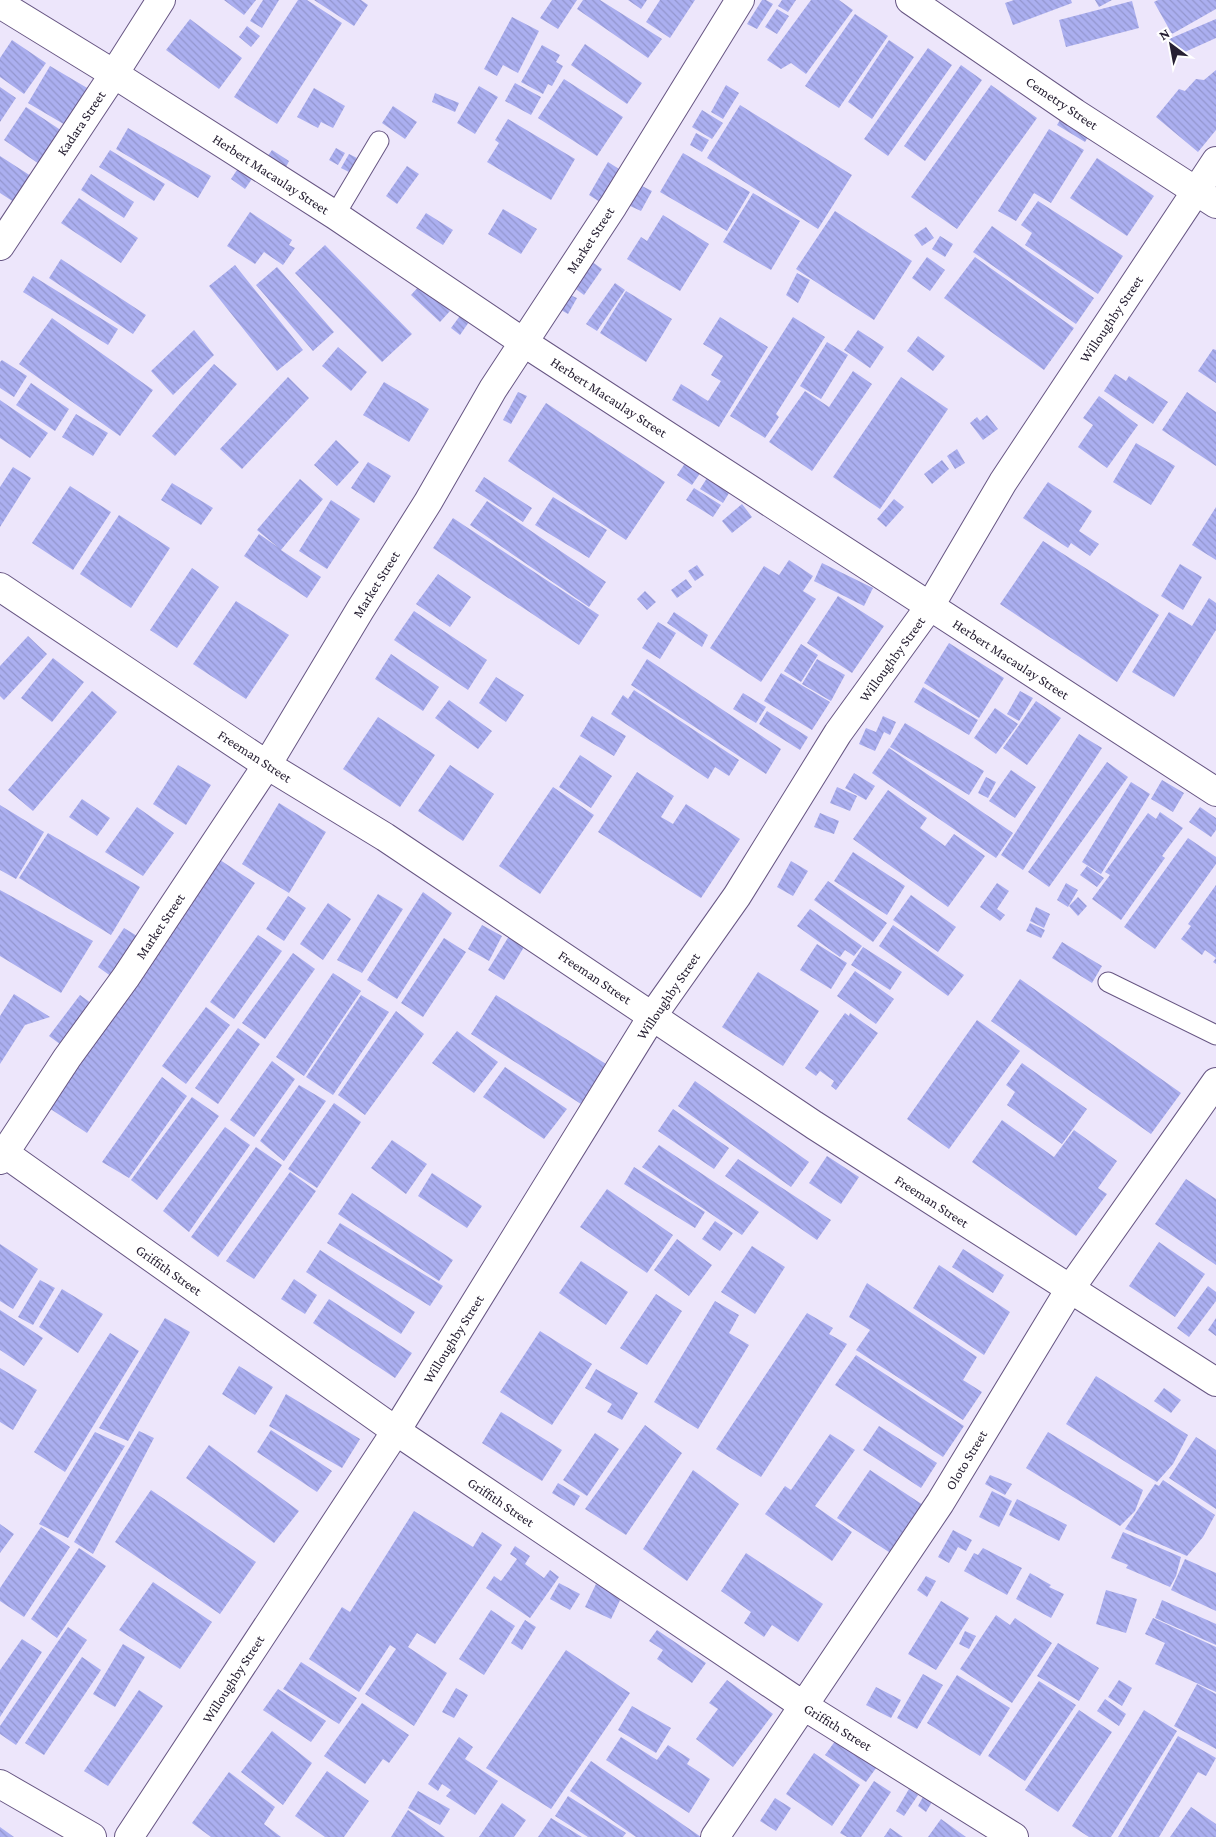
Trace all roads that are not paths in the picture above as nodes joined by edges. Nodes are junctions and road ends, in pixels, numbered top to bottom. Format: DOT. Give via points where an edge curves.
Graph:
graph roads {
  1 [pos="160,0"];
  2 [pos="740,0"];
  3 [pos="910,0"];
  4 [pos="0,4"];
  5 [pos="114,74"];
  6 [pos="379,141"];
  7 [pos="1216,161"];
  8 [pos="1206,198"];
  9 [pos="335,215"];
  10 [pos="0,246"];
  11 [pos="523,342"];
  12 [pos="0,587"];
  13 [pos="930,606"];
  14 [pos="267,765"];
  15 [pos="1216,792"];
  16 [pos="1108,982"];
  17 [pos="652,1015"];
  18 [pos="1216,1035"];
  19 [pos="1216,1082"];
  20 [pos="2,1154"];
  21 [pos="1070,1289"];
  22 [pos="1216,1382"];
  23 [pos="396,1431"];
  24 [pos="804,1706"];
  25 [pos="0,1784"];
  26 [pos="92,1837"];
  27 [pos="129,1837"];
  28 [pos="715,1837"];
  29 [pos="1014,1837"];
  1 -- 5 [label="street, Kadara Street"];
  2 -- 11 [label="street, Market Street" via="613,206"];
  3 -- 8 [label="street, Cemetry Street"];
  4 -- 5 [label="street, Herbert Macaulay Street"];
  5 -- 9 [label="street, Herbert Macaulay Street"];
  5 -- 10 [label="street, Kadara Street"];
  6 -- 9 [label="lane"];
  7 -- 8 [label="street, Willoughby Street"];
  8 -- 13 [label="street, Willoughby Street" via="1003,482"];
  9 -- 11 [label="street, Herbert Macaulay Street"];
  11 -- 13 [label="street, Herbert Macaulay Street"];
  11 -- 14 [label="street, Market Street"];
  12 -- 14 [label="street, Freeman Street"];
  13 -- 15 [label="street, Herbert Macaulay Street"];
  13 -- 17 [label="street, Willoughby Street" via="838,733 737,896"];
  14 -- 17 [label="street, Freeman Street" via="385,837"];
  14 -- 20 [label="street, Market Street" via="126,977"];
  16 -- 18 [label="lane"];
  17 -- 21 [label="street, Freeman Street" via="814,1125"];
  17 -- 23 [label="street, Willoughby Street"];
  19 -- 21 [label="street, Oloto Street"];
  20 -- 23 [label="street, Griffith Street"];
  21 -- 22 [label="street, Freeman Street"];
  21 -- 24 [label="street, Oloto Street" via="940,1503"];
  23 -- 24 [label="street, Griffith Street"];
  23 -- 27 [label="street, Willoughby Street"];
  24 -- 28 [label="street, Oloto Street"];
  24 -- 29 [label="street, Griffith Street"];
  25 -- 26 [label="street"];
}
